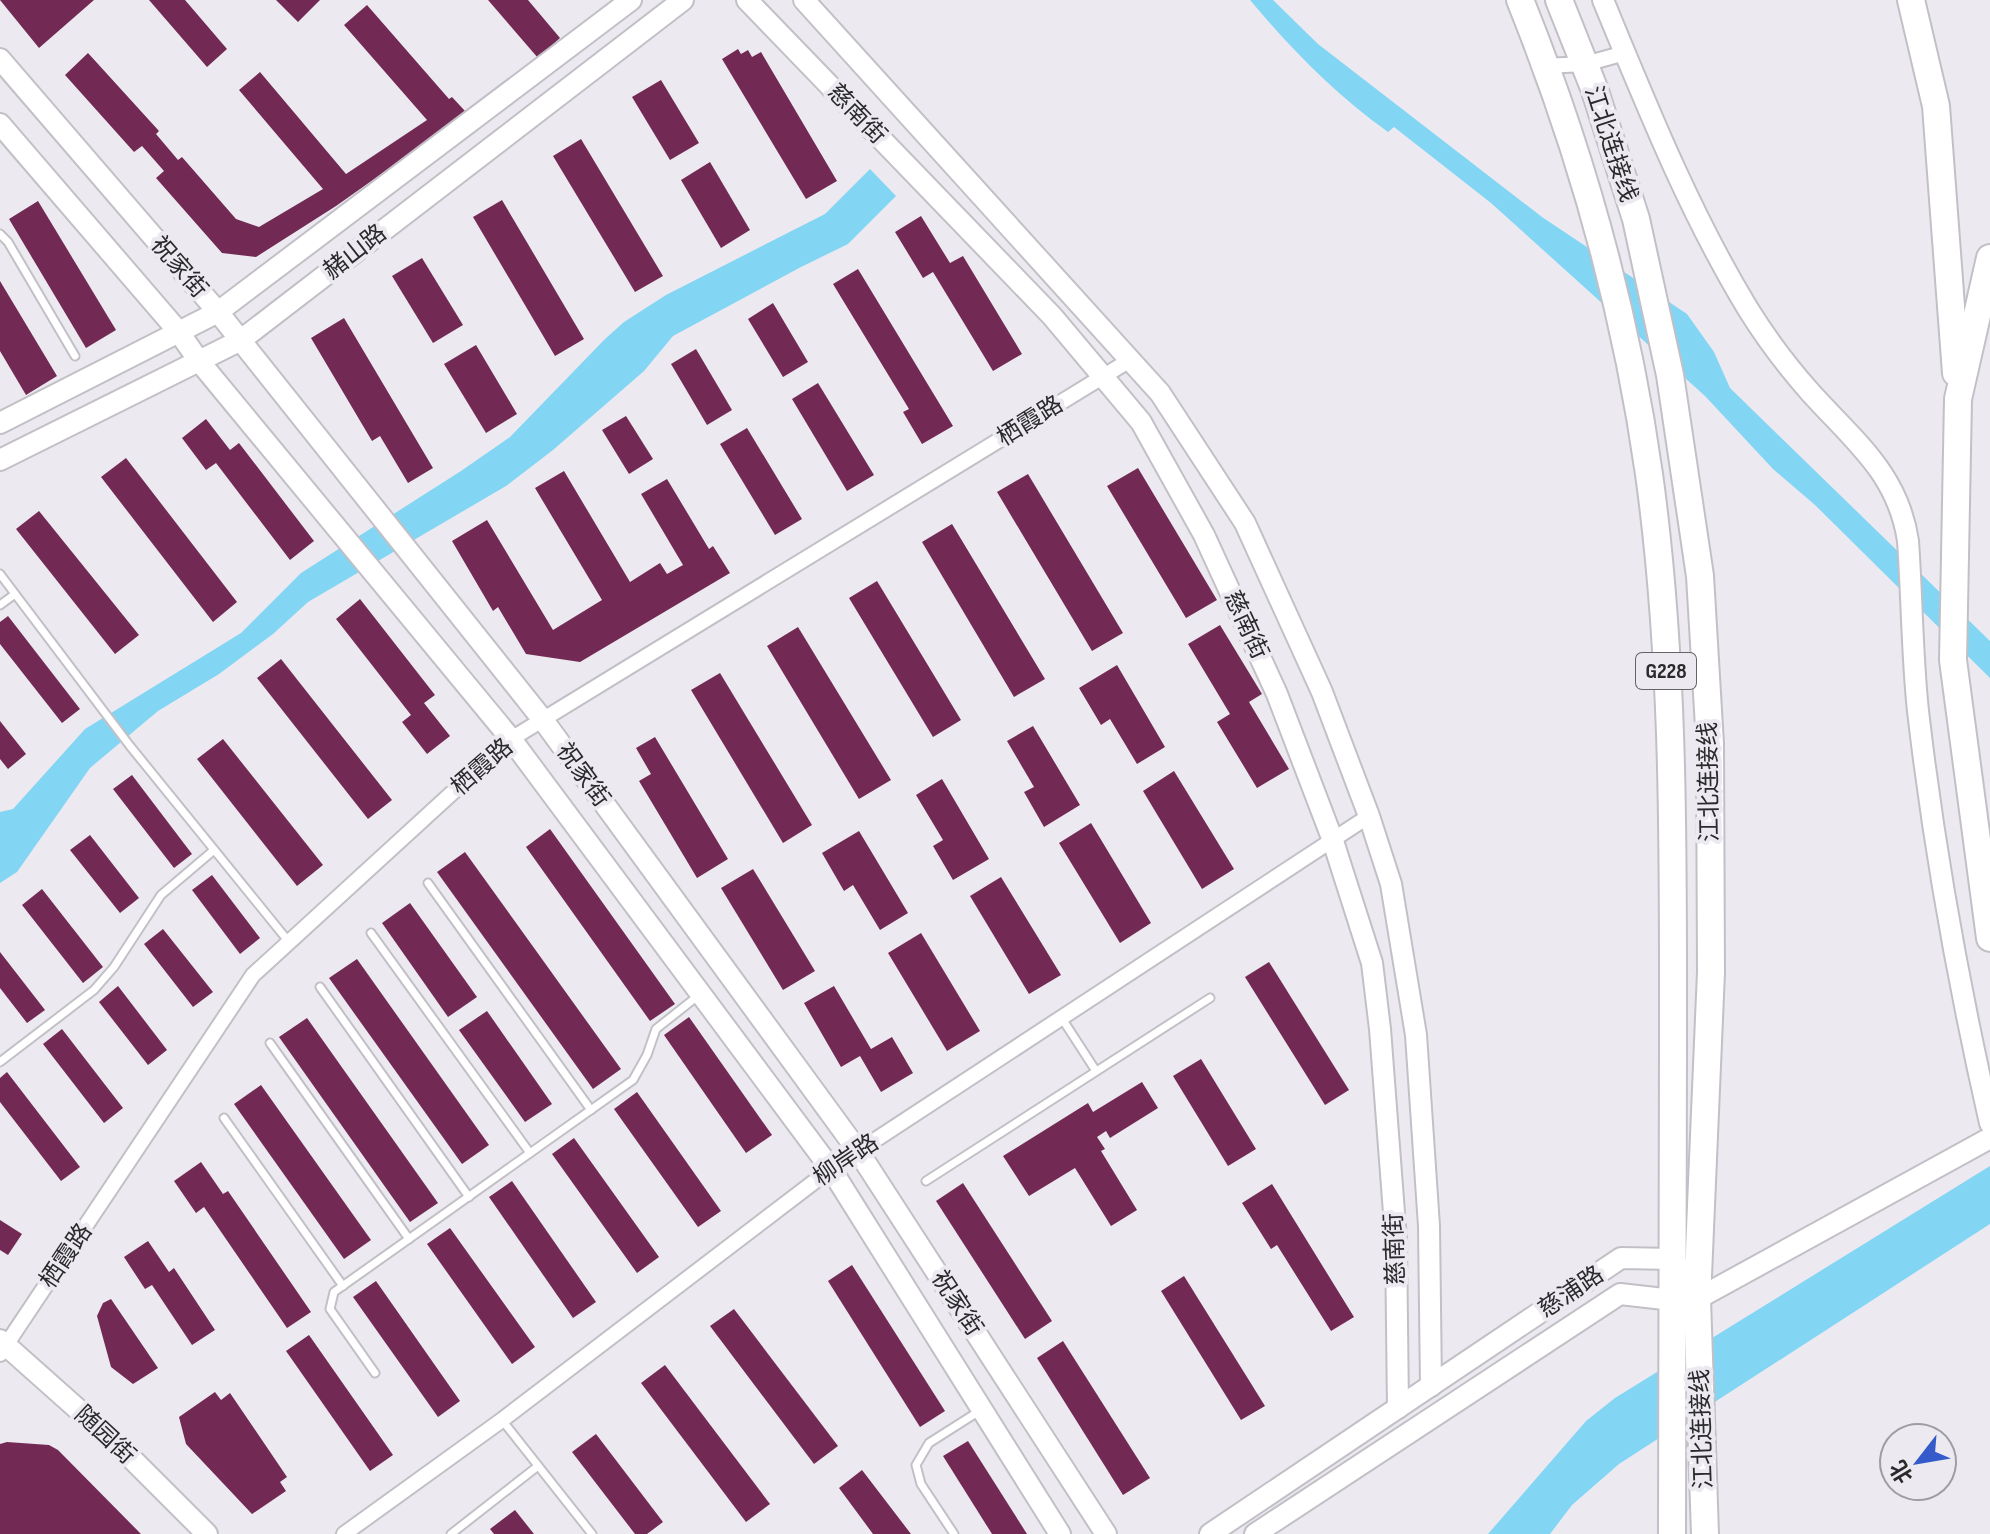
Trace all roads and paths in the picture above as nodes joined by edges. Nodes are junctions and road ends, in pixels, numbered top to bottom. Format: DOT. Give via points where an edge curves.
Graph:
graph roads {
  1 [pos="631,0"];
  2 [pos="683,0"];
  3 [pos="747,0"];
  4 [pos="804,0"];
  5 [pos="1520,0"];
  6 [pos="1559,0"];
  7 [pos="1603,0"];
  8 [pos="1911,0"];
  9 [pos="1625,53"];
  10 [pos="0,59"];
  11 [pos="1585,64"];
  12 [pos="1544,66"];
  13 [pos="0,124"];
  14 [pos="0,234"];
  15 [pos="1990,258"];
  16 [pos="218,312"];
  17 [pos="178,331"];
  18 [pos="241,340"];
  19 [pos="75,356"];
  20 [pos="1130,360"];
  21 [pos="199,361"];
  22 [pos="1103,376"];
  23 [pos="1958,399"];
  24 [pos="0,423"];
  25 [pos="0,460"];
  26 [pos="0,574"];
  27 [pos="15,594"];
  28 [pos="0,605"];
  29 [pos="543,720"];
  30 [pos="511,739"];
  31 [pos="1369,816"];
  32 [pos="1332,838"];
  33 [pos="214,850"];
  34 [pos="428,883"];
  35 [pos="371,933"];
  36 [pos="1990,938"];
  37 [pos="289,942"];
  38 [pos="320,987"];
  39 [pos="700,993"];
  40 [pos="1210,998"];
  41 [pos="1061,1017"];
  42 [pos="270,1043"];
  43 [pos="0,1062"];
  44 [pos="1096,1071"];
  45 [pos="591,1110"];
  46 [pos="224,1118"];
  47 [pos="1990,1123"];
  48 [pos="1990,1138"];
  49 [pos="858,1151"];
  50 [pos="530,1153"];
  51 [pos="831,1169"];
  52 [pos="926,1181"];
  53 [pos="469,1197"];
  54 [pos="409,1239"];
  55 [pos="1673,1259"];
  56 [pos="343,1286"];
  57 [pos="1685,1300"];
  58 [pos="2,1347"];
  59 [pos="375,1373"];
  60 [pos="1431,1386"];
  61 [pos="1398,1408"];
  62 [pos="983,1409"];
  63 [pos="502,1420"];
  64 [pos="538,1466"];
  65 [pos="207,1534"];
  66 [pos="344,1534"];
  67 [pos="451,1534"];
  68 [pos="592,1534"];
  69 [pos="954,1534"];
  70 [pos="1060,1534"];
  71 [pos="1106,1534"];
  72 [pos="1210,1534"];
  73 [pos="1255,1534"];
  74 [pos="1672,1534"];
  75 [pos="1705,1534"];
  1 -- 16 [label="street, 赭山路"];
  2 -- 18 [label="street, 赭山路"];
  3 -- 22 [label="street, 慈南街" via="1052,316"];
  4 -- 20 [label="street, 慈南街"];
  5 -- 12 [label="highway, 江北连接线 / G228"];
  6 -- 11 [label="highway, 江北连接线 / G228"];
  7 -- 9 [label="street"];
  8 -- 23 [label="highway" via="1936,106"];
  9 -- 11 [label="street"];
  9 -- 47 [label="street" via="1689,198 1748,309 1793,371 1876,462 1904,514 1918,709 1933,818"];
  10 -- 16 [label="street, 祝家街"];
  11 -- 12 [label="street"];
  11 -- 57 [label="highway, 江北连接线 / G228" via="1636,219 1670,375 1700,576 1710,744 1711,972"];
  12 -- 55 [label="highway, 江北连接线 / G228" via="1587,190 1625,341 1649,474 1671,759"];
  13 -- 17 [label="street, 祝家街"];
  14 -- 19 [label="lane"];
  15 -- 23 [label="highway"];
  16 -- 17 [label="street, 赭山路"];
  16 -- 18 [label="street, 祝家街"];
  17 -- 21 [label="street, 祝家街"];
  17 -- 24 [label="street, 赭山路"];
  18 -- 21 [label="street, 赭山路"];
  18 -- 29 [label="street, 祝家街"];
  20 -- 22 [label="street, 栖霞路"];
  20 -- 31 [label="street, 慈南街" via="1160,393 1245,523 1322,692"];
  21 -- 25 [label="street, 赭山路"];
  21 -- 30 [label="street, 祝家街"];
  22 -- 29 [label="street, 栖霞路"];
  22 -- 32 [label="street, 慈南街" via="1141,422 1204,535 1277,694"];
  23 -- 36 [label="highway" via="1953,660"];
  26 -- 27 [label="lane"];
  27 -- 28 [label="lane"];
  27 -- 33 [label="lane"];
  29 -- 30 [label="street, 栖霞路"];
  29 -- 49 [label="street, 祝家街"];
  30 -- 37 [label="street, 栖霞路"];
  30 -- 39 [label="street, 祝家街"];
  31 -- 32 [label="street, 柳岸路"];
  31 -- 60 [label="street, 慈南街" via="1391,884 1416,1035 1429,1226"];
  32 -- 41 [label="street, 柳岸路"];
  32 -- 61 [label="street, 慈南街" via="1372,963 1380,1029 1396,1239"];
  33 -- 37 [label="lane"];
  33 -- 43 [label="lane" via="161,895 94,990"];
  34 -- 45 [label="lane"];
  35 -- 50 [label="lane"];
  37 -- 58 [label="street, 栖霞路" via="253,975"];
  38 -- 53 [label="lane"];
  39 -- 45 [label="lane" via="656,1029 633,1080"];
  39 -- 51 [label="street, 祝家街"];
  40 -- 44 [label="lane"];
  41 -- 44 [label="lane"];
  41 -- 49 [label="street, 柳岸路"];
  42 -- 54 [label="lane"];
  44 -- 52 [label="lane"];
  45 -- 50 [label="lane"];
  46 -- 56 [label="lane"];
  48 -- 57 [label="street"];
  49 -- 51 [label="street, 柳岸路"];
  49 -- 71 [label="street, 祝家街"];
  50 -- 53 [label="lane"];
  51 -- 62 [label="street, 祝家街"];
  51 -- 63 [label="street, 柳岸路"];
  53 -- 54 [label="lane"];
  54 -- 56 [label="lane"];
  55 -- 57 [label="highway, 江北连接线 / G228"];
  55 -- 60 [label="street, 慈浦路" via="1621,1258"];
  56 -- 59 [label="lane" via="334,1292 330,1309"];
  57 -- 73 [label="street, 慈浦路" via="1620,1294"];
  57 -- 74 [label="highway, 江北连接线 / G228" via="1672,1360"];
  57 -- 75 [label="highway, 江北连接线 / G228" via="1699,1330"];
  58 -- 65 [label="street, 随园街" via="118,1445"];
  60 -- 61 [label="street, 慈浦路"];
  61 -- 72 [label="street, 慈浦路"];
  62 -- 69 [label="lane" via="929,1443 916,1465 921,1484"];
  62 -- 70 [label="street, 祝家街"];
  63 -- 64 [label="lane"];
  63 -- 66 [label="street, 柳岸路"];
  64 -- 67 [label="lane"];
  64 -- 68 [label="lane"];
}
